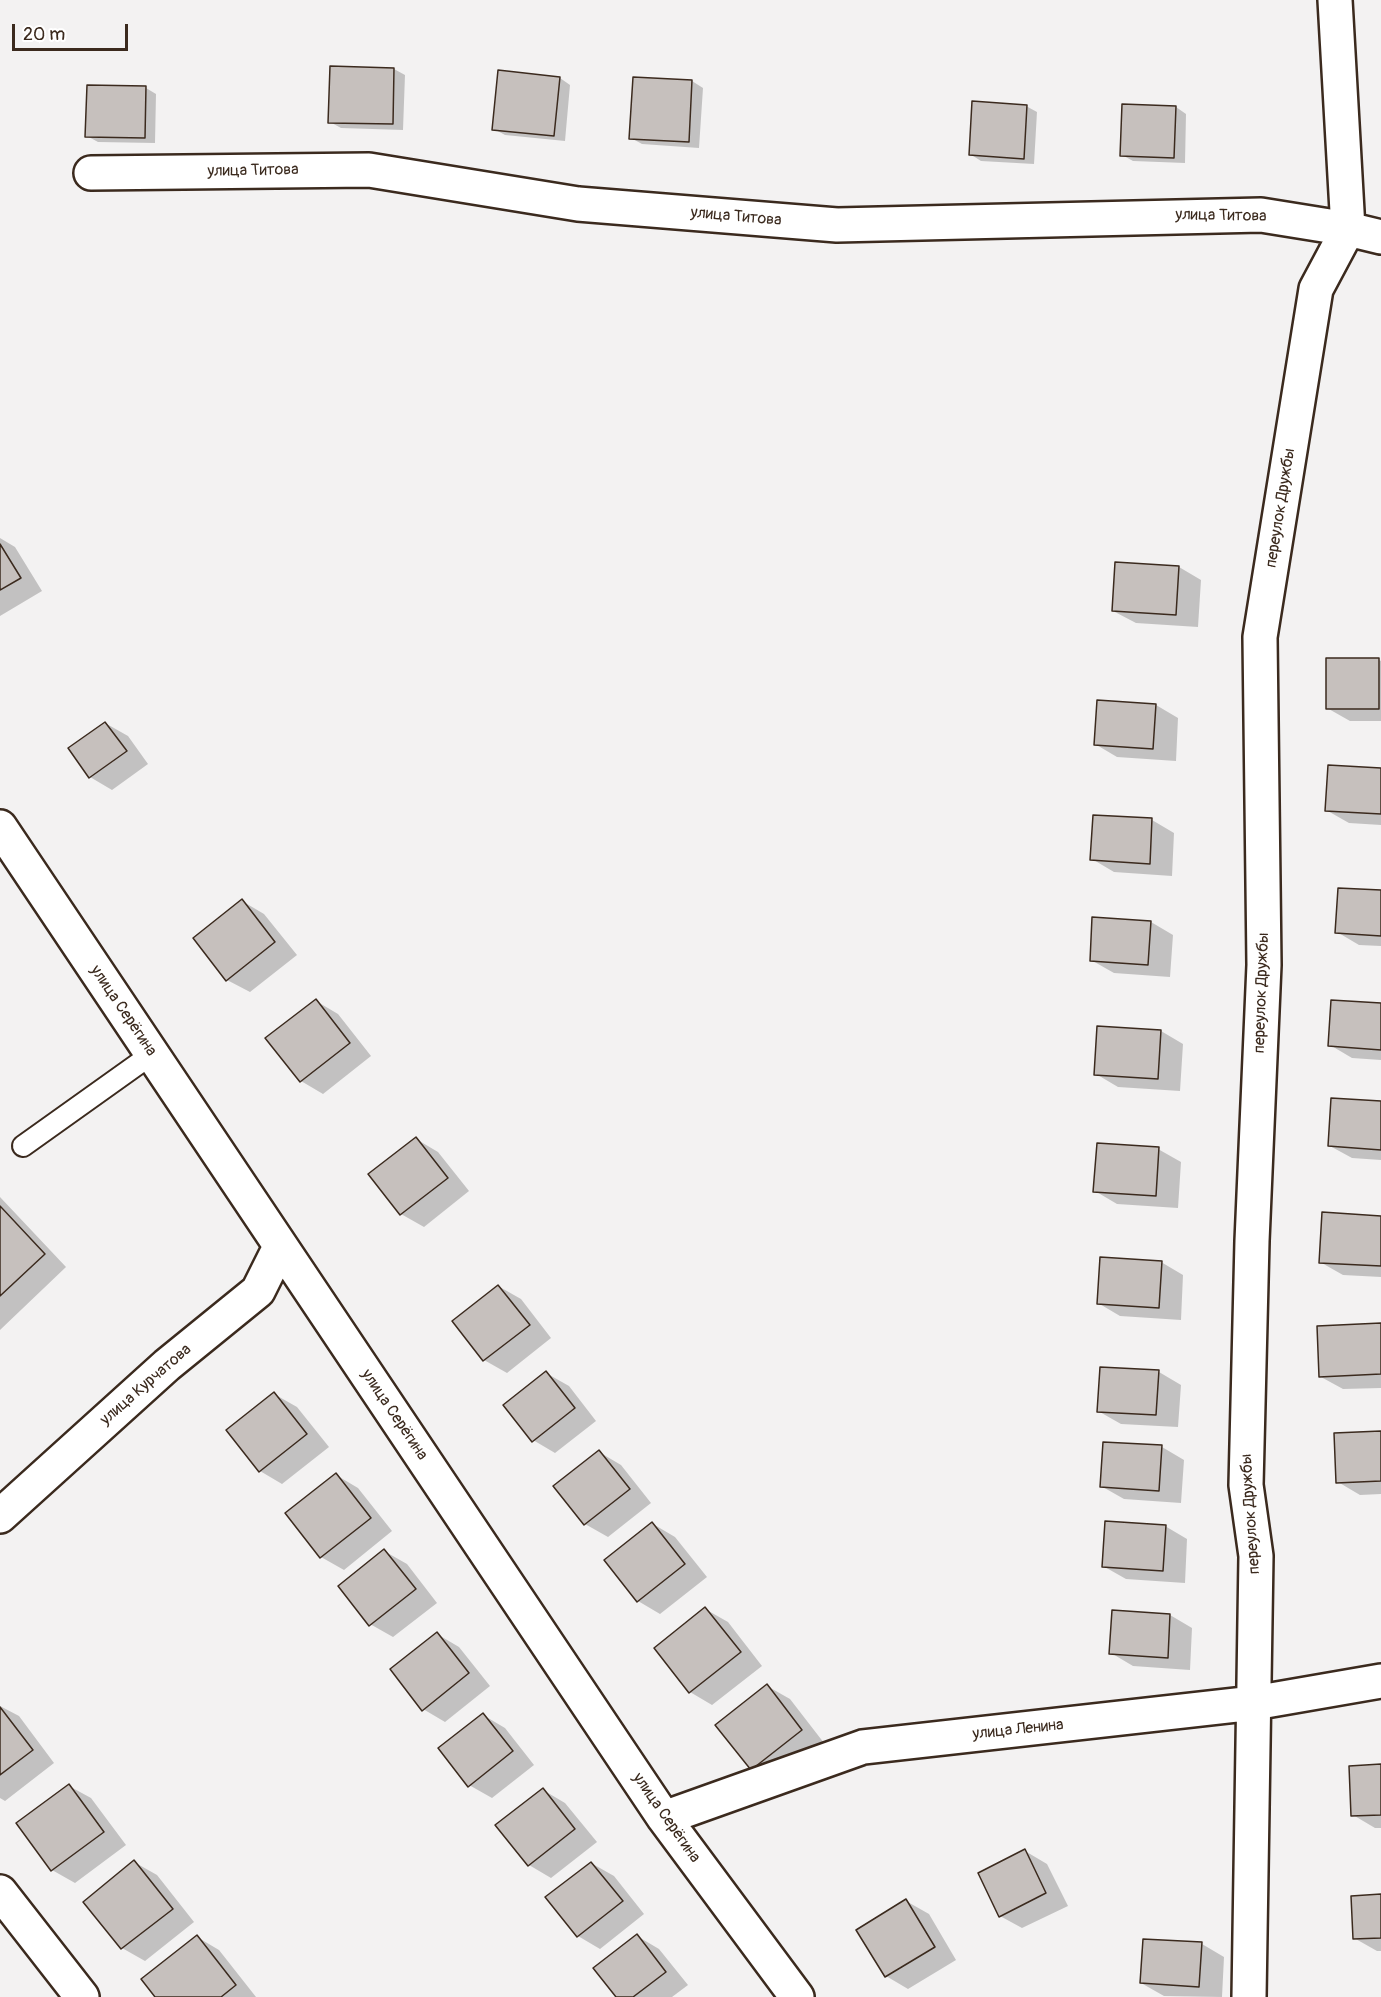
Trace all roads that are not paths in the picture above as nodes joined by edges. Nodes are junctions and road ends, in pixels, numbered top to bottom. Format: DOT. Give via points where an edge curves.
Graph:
graph roads {
  1 [pos="1335,0"];
  2 [pos="91,173"];
  3 [pos="1347,229"];
  4 [pos="1381,237"];
  5 [pos="0,826"];
  6 [pos="152,1054"];
  7 [pos="23,1146"];
  8 [pos="280,1247"];
  9 [pos="0,1516"];
  10 [pos="1381,1682"];
  11 [pos="1254,1703"];
  12 [pos="664,1818"];
  13 [pos="0,1892"];
  14 [pos="82,1997"];
  15 [pos="797,1997"];
  16 [pos="1249,1997"];
  1 -- 3 [label="street"];
  2 -- 3 [label="street, улица Титова" via="369,170 578,204 837,225 1261,214"];
  3 -- 4 [label="street, улица Титова"];
  3 -- 11 [label="street, переулок Дружбы" via="1316,289 1260,637 1264,965 1246,1485 1256,1556"];
  5 -- 6 [label="street, улица Серёгина"];
  6 -- 7 [label="lane"];
  6 -- 8 [label="street, улица Серёгина"];
  8 -- 9 [label="street, улица Курчатова" via="258,1291 167,1365"];
  8 -- 12 [label="street, улица Серёгина"];
  10 -- 11 [label="street, улица Ленина"];
  11 -- 12 [label="street, улица Ленина" via="863,1747"];
  11 -- 16 [label="street, переулок Дружбы"];
  12 -- 15 [label="street, улица Серёгина"];
  13 -- 14 [label="street"];
}
